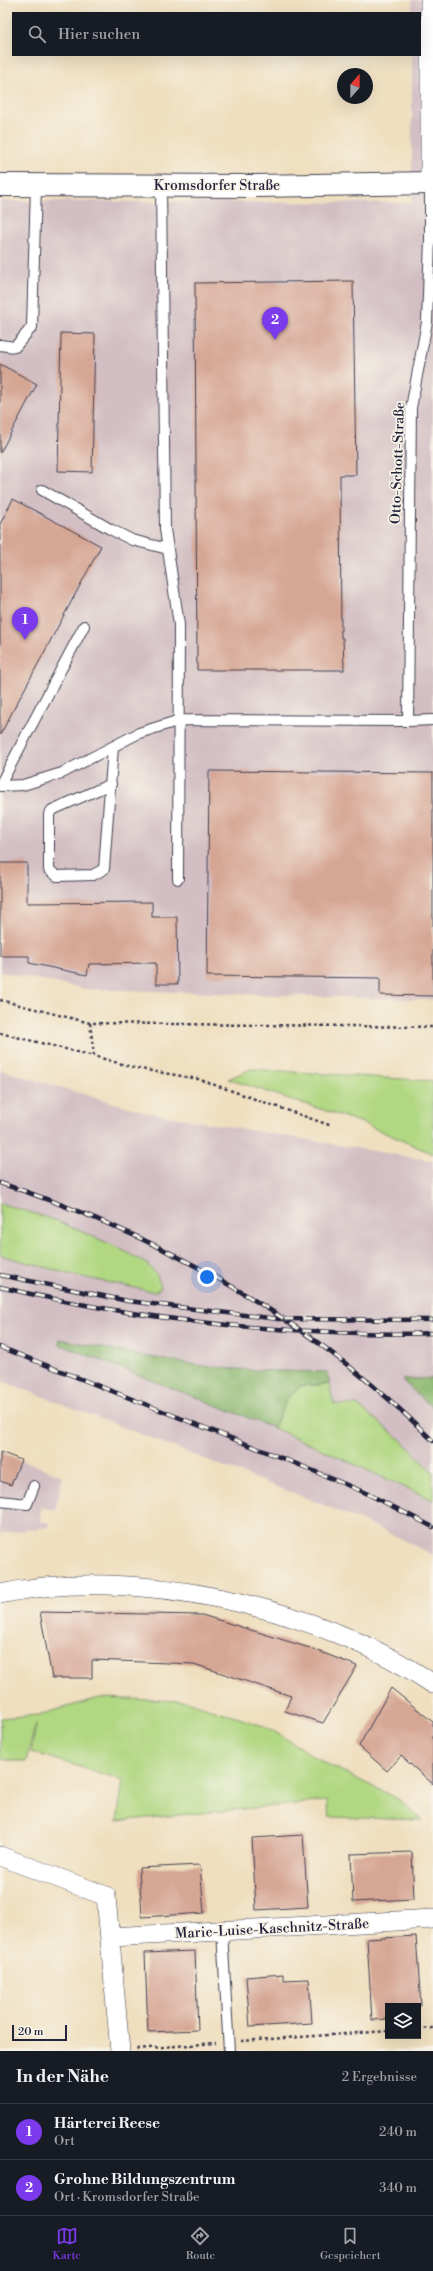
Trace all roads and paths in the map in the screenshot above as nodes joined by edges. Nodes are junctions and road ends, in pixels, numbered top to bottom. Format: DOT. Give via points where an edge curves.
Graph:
graph roads {
  1 [pos="430,0"];
  2 [pos="431,183"];
  3 [pos="0,185"];
  4 [pos="36,185"];
  5 [pos="161,186"];
  6 [pos="0,345"];
  7 [pos="42,490"];
  8 [pos="168,549"];
  9 [pos="84,626"];
  10 [pos="180,720"];
  11 [pos="408,720"];
  12 [pos="433,720"];
  13 [pos="113,747"];
  14 [pos="111,784"];
  15 [pos="0,785"];
  16 [pos="178,880"];
  17 [pos="0,1000"];
  18 [pos="90,1022"];
  19 [pos="433,1027"];
  20 [pos="0,1034"];
  21 [pos="94,1056"];
  22 [pos="332,1126"];
  23 [pos="34,1486"];
  24 [pos="0,1501"];
  25 [pos="0,1594"];
  26 [pos="433,1684"];
  27 [pos="0,1856"];
  28 [pos="433,1919"];
  29 [pos="222,1931"];
  30 [pos="111,1937"];
  31 [pos="433,2028"];
  32 [pos="421,2029"];
  33 [pos="385,2030"];
  34 [pos="228,2047"];
  35 [pos="120,2051"];
  1 -- 2 [label="street"];
  2 -- 5 [label="street, Kromsdorfer Straße"];
  2 -- 11 [label="lane, Otto-Schott-Straße" via="427,322 411,408"];
  3 -- 4 [label="street, Kromsdorfer Straße"];
  4 -- 5 [label="street, Kromsdorfer Straße"];
  4 -- 6 [label="lane" via="32,326 15,347"];
  5 -- 8 [label="lane" via="163,442 165,529"];
  7 -- 8 [label="lane" via="132,540"];
  8 -- 10 [label="lane" via="179,625"];
  9 -- 15 [label="lane"];
  10 -- 11 [label="lane"];
  10 -- 13 [label="lane" via="140,733"];
  10 -- 16 [label="lane"];
  11 -- 12 [label="lane"];
  13 -- 14 [label="lane"];
  13 -- 15 [label="lane" via="62,773 23,785"];
  14 -- 14 [label="lane" via="104,869 93,875 52,874 49,870 49,814 52,810"];
  17 -- 18 [label="path"];
  18 -- 19 [label="path"];
  18 -- 21 [label="path"];
  20 -- 21 [label="path"];
  21 -- 22 [label="path" via="135,1068 198,1079"];
  23 -- 24 [label="lane" via="27,1504"];
  25 -- 26 [label="street" via="80,1585 168,1589 207,1596 288,1614 337,1633"];
  27 -- 30 [label="street" via="106,1896"];
  28 -- 29 [label="street, Marie-Luise-Kaschnitz-Straße"];
  29 -- 30 [label="street, Marie-Luise-Kaschnitz-Straße"];
  29 -- 34 [label="lane"];
  30 -- 35 [label="street"];
  31 -- 32 [label="path"];
  33 -- 34 [label="path"];
  34 -- 35 [label="path"];
}
